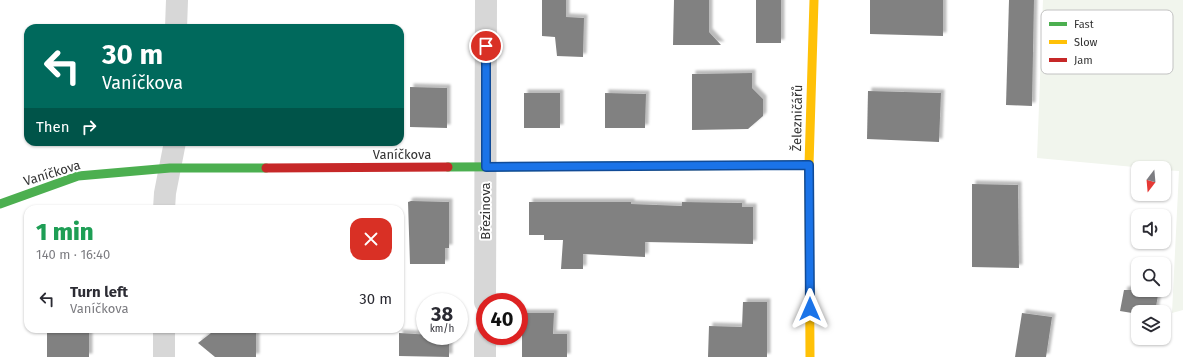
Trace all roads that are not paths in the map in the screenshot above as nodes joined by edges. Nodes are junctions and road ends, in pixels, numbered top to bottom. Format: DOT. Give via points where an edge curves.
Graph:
graph roads {
  1 [pos="177,0"];
  2 [pos="486,0"];
  3 [pos="814,0"];
  4 [pos="176,24"];
  5 [pos="174,146"];
  6 [pos="809,165"];
  7 [pos="486,167"];
  8 [pos="170,168"];
  9 [pos="0,204"];
  10 [pos="164,205"];
  11 [pos="485,293"];
  12 [pos="164,333"];
  13 [pos="485,345"];
  14 [pos="164,357"];
  15 [pos="485,357"];
  16 [pos="810,357"];
  1 -- 4 [label="street"];
  2 -- 7 [label="street, Březinova"];
  3 -- 6 [label="street, Železničářů"];
  5 -- 8 [label="street"];
  6 -- 7 [label="street, Vaníčkova"];
  6 -- 16 [label="street, Železničářů"];
  7 -- 8 [label="street, Vaníčkova"];
  7 -- 11 [label="street, Březinova"];
  8 -- 9 [label="street, Vaníčkova" via="78,176"];
  8 -- 10 [label="street"];
  12 -- 14 [label="street"];
  13 -- 15 [label="street"];
}
